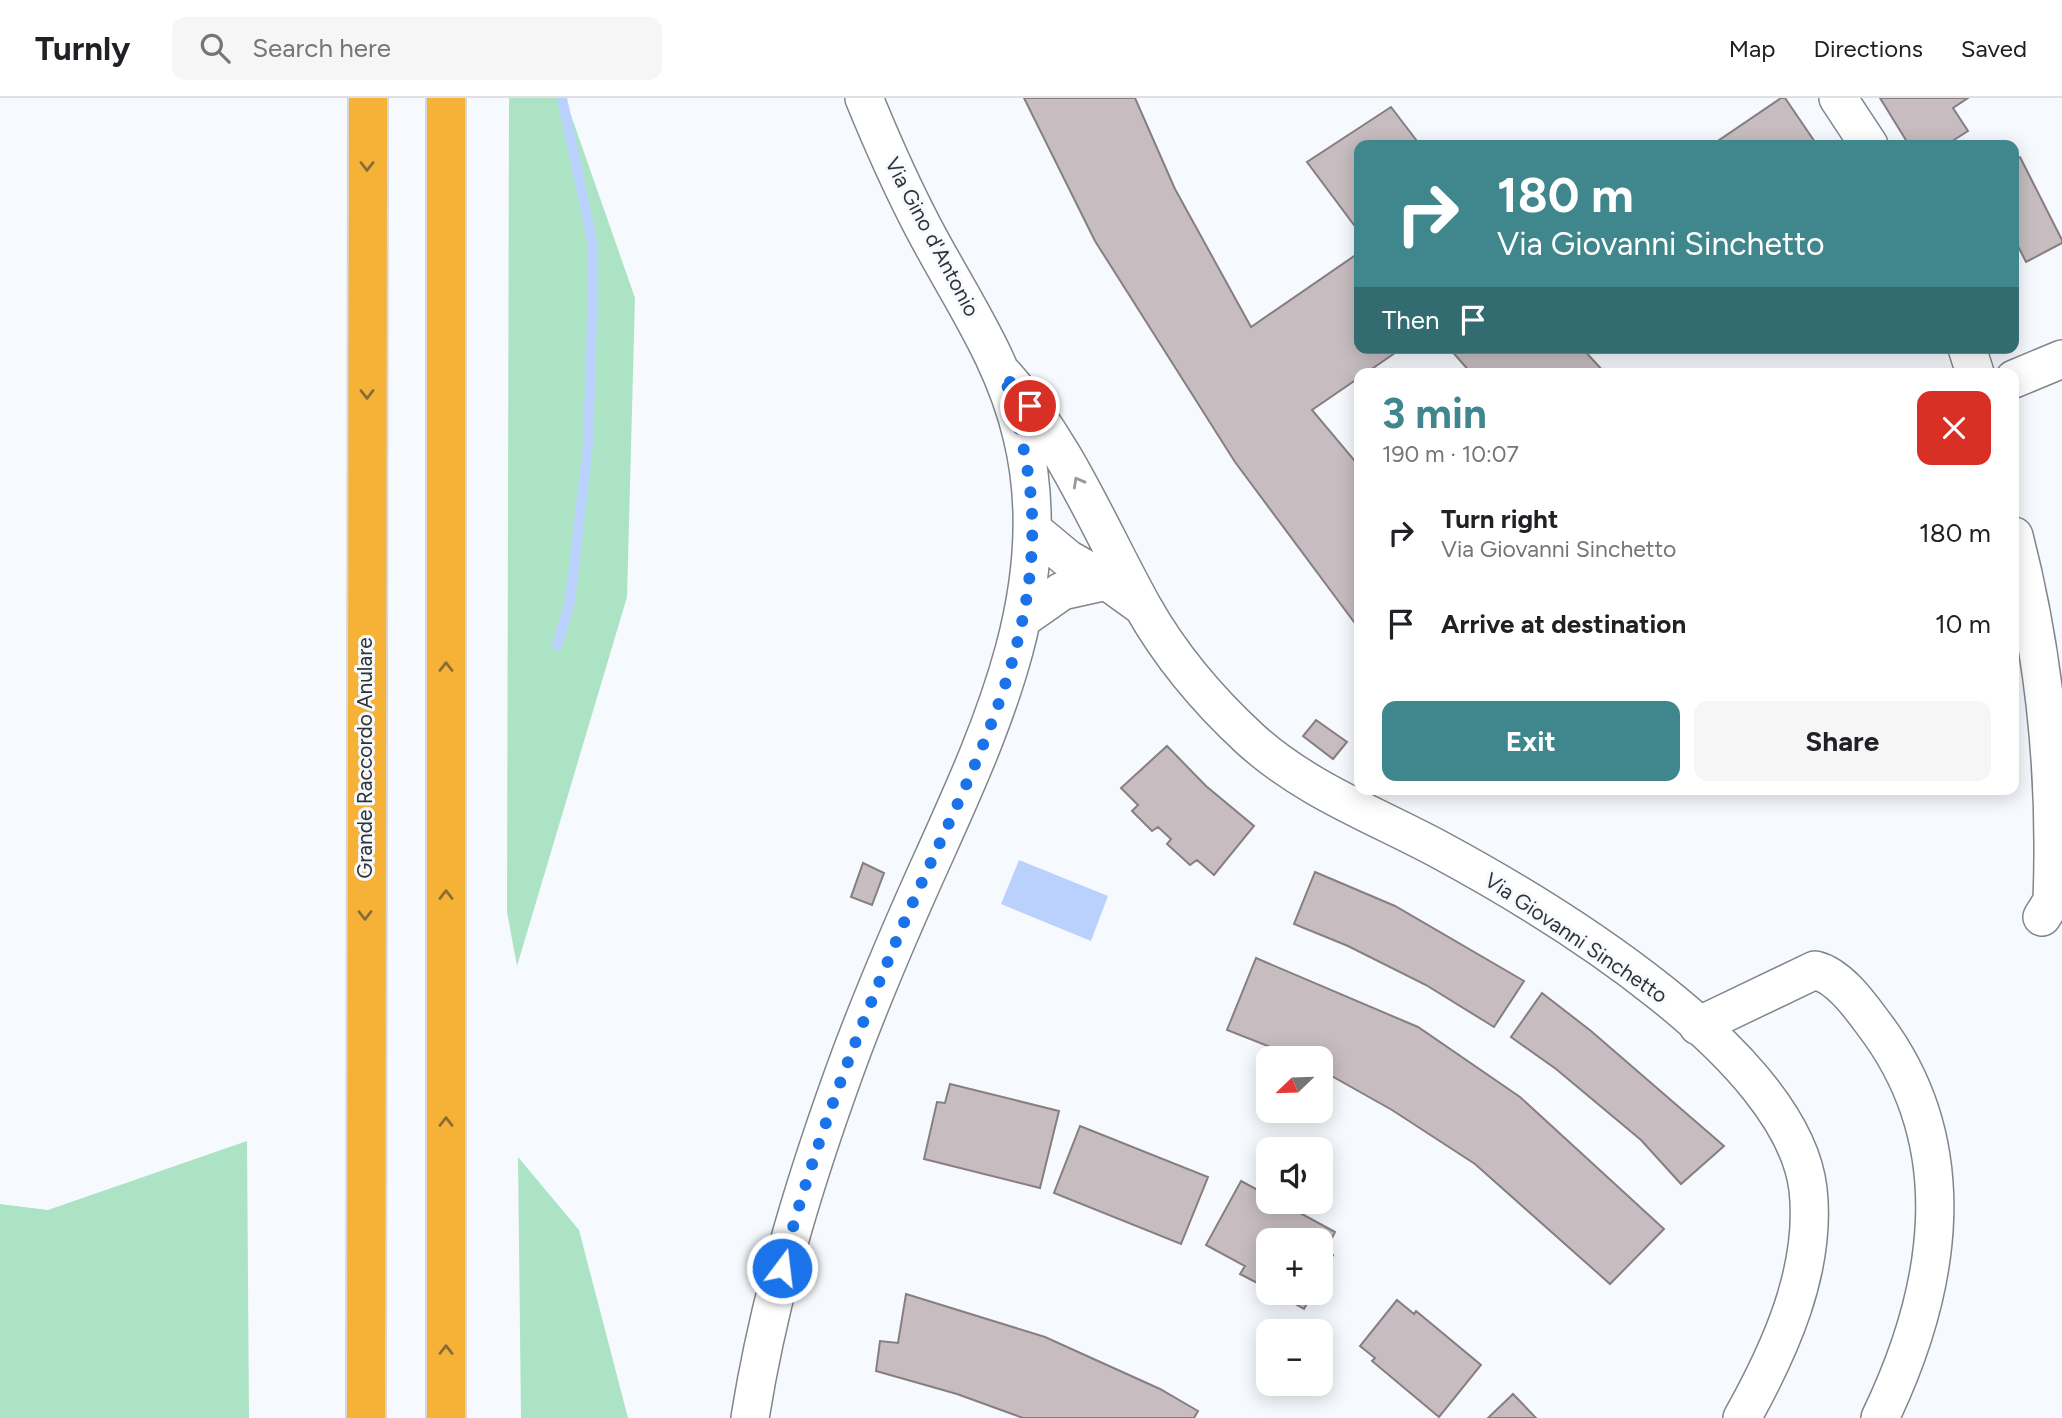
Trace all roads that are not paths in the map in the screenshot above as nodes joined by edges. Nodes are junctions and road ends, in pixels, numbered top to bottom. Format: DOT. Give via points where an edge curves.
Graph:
graph roads {
  1 [pos="368,98"];
  2 [pos="446,98"];
  3 [pos="864,98"];
  4 [pos="1838,98"];
  5 [pos="1866,140"];
  6 [pos="2062,359"];
  7 [pos="1004,375"];
  8 [pos="2019,377"];
  9 [pos="1032,529"];
  10 [pos="1107,534"];
  11 [pos="2019,560"];
  12 [pos="1107,580"];
  13 [pos="1144,608"];
  14 [pos="1021,619"];
  15 [pos="2042,917"];
  16 [pos="1698,1026"];
  17 [pos="364,1178"];
  18 [pos="346,1418"];
  19 [pos="366,1418"];
  20 [pos="446,1418"];
  21 [pos="750,1418"];
  22 [pos="1742,1418"];
  23 [pos="1880,1418"];
  1 -- 17 [label="highway, Grande Raccordo Anulare, one-way"];
  20 -- 2 [label="highway, one-way"];
  3 -- 7 [label="street, Via Gino d'Antonio" via="923,228"];
  4 -- 5 [label="street"];
  6 -- 8 [label="street"];
  7 -- 9 [label="street" via="1023,437"];
  10 -- 7 [label="street, Via Giovanni Sinchetto, one-way" via="1048,432"];
  9 -- 10 [label="street" via="1074,523"];
  9 -- 12 [label="street, Via Giovanni Sinchetto" via="1068,559"];
  9 -- 14 [label="street"];
  10 -- 13 [label="street, Via Giovanni Sinchetto"];
  11 -- 15 [label="street" via="2042,668 2051,753 2052,901"];
  12 -- 13 [label="street, Via Giovanni Sinchetto"];
  12 -- 14 [label="street" via="1062,591"];
  13 -- 16 [label="street, Via Giovanni Sinchetto" via="1219,708 1283,766 1317,789 1439,849 1524,898 1620,963"];
  14 -- 21 [label="street" via="1009,670 980,751 895,943 816,1154 778,1284"];
  16 -- 22 [label="street, Via Giovanni Sinchetto" via="1778,1111 1795,1140 1807,1185 1807,1241 1796,1296 1772,1360"];
  16 -- 23 [label="street" via="1815,970 1824,972 1877,1027 1911,1087 1926,1125 1933,1164 1934,1245 1914,1331"];
  17 -- 18 [label="highway"];
  17 -- 19 [label="highway, Grande Raccordo Anulare"];
}
